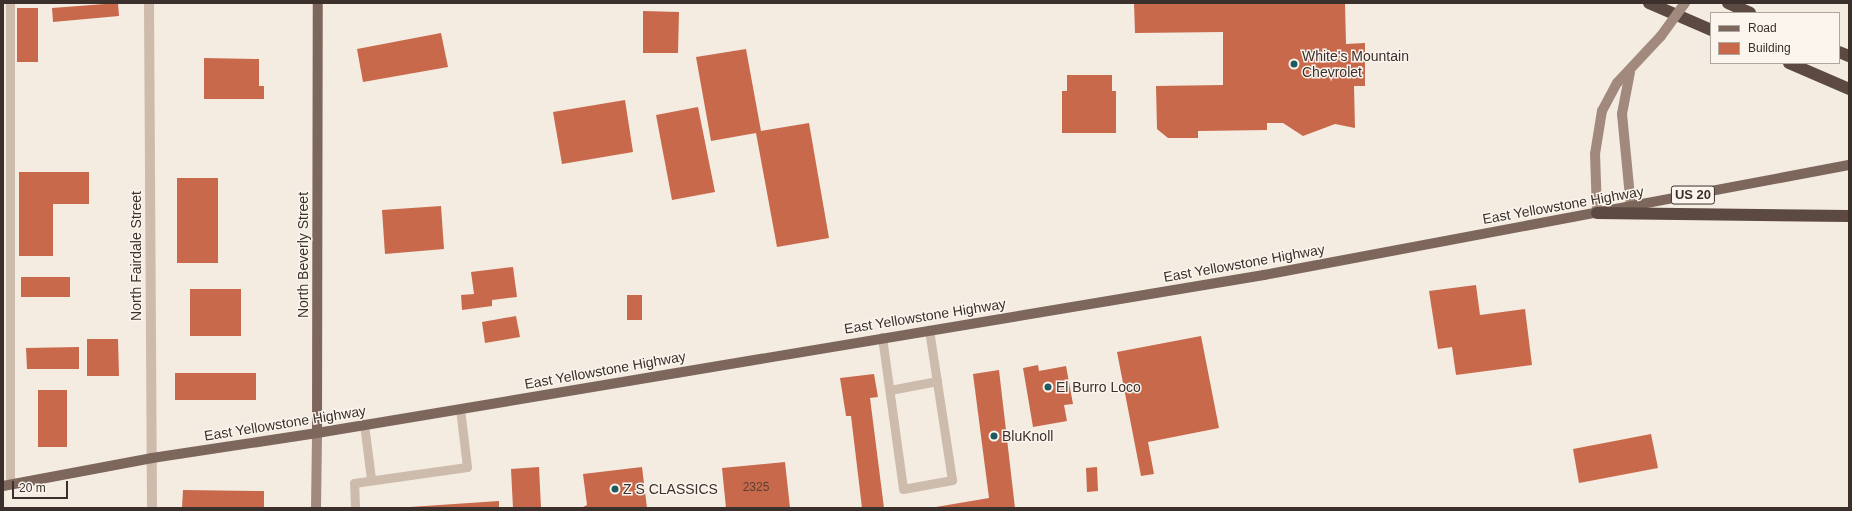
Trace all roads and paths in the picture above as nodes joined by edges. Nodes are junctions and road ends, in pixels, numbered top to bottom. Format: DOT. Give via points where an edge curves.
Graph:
graph roads {
  1 [pos="10,3"];
  2 [pos="149,3"];
  3 [pos="318,3"];
  4 [pos="1649,3"];
  5 [pos="1685,3"];
  6 [pos="1728,3"];
  7 [pos="1748,12"];
  8 [pos="1710,30"];
  9 [pos="1791,64"];
  10 [pos="1630,72"];
  11 [pos="1849,89"];
  12 [pos="1849,165"];
  13 [pos="1631,207"];
  14 [pos="1597,214"];
  15 [pos="1849,216"];
  16 [pos="929,330"];
  17 [pos="882,337"];
  18 [pos="937,381"];
  19 [pos="890,390"];
  20 [pos="460,408"];
  21 [pos="364,424"];
  22 [pos="317,433"];
  23 [pos="152,458"];
  24 [pos="371,479"];
  25 [pos="7,485"];
  26 [pos="152,508"];
  27 [pos="316,508"];
  28 [pos="355,508"];
  1 -- 25 [label="lane"];
  2 -- 23 [label="street, North Fairdale Street"];
  3 -- 22 [label="main road, North Beverly Street"];
  4 -- 8 [label="highway"];
  5 -- 10 [label="main road, bridge"];
  6 -- 7 [label="highway"];
  9 -- 11 [label="highway"];
  10 -- 13 [label="main road" via="1622,114"];
  10 -- 14 [label="main road" via="1617,83 1601,116 1595,154"];
  12 -- 13 [label="main road, East Yellowstone Highway / US 20"];
  13 -- 14 [label="main road, East Yellowstone Highway / US 20"];
  14 -- 15 [label="highway"];
  14 -- 16 [label="main road, East Yellowstone Highway"];
  16 -- 17 [label="main road, East Yellowstone Highway"];
  16 -- 18 [label="lane"];
  17 -- 19 [label="lane"];
  17 -- 20 [label="main road, East Yellowstone Highway"];
  18 -- 19 [label="lane"];
  18 -- 19 [label="lane" via="952,480 903,489"];
  20 -- 21 [label="main road, East Yellowstone Highway"];
  20 -- 24 [label="lane" via="468,467"];
  21 -- 22 [label="main road, East Yellowstone Highway"];
  21 -- 24 [label="lane"];
  22 -- 23 [label="main road, East Yellowstone Highway"];
  22 -- 27 [label="main road, North Beverly Street"];
  23 -- 25 [label="main road, East Yellowstone Highway"];
  23 -- 26 [label="street, North Fairdale Street"];
  24 -- 28 [label="lane" via="354,483"];
}
